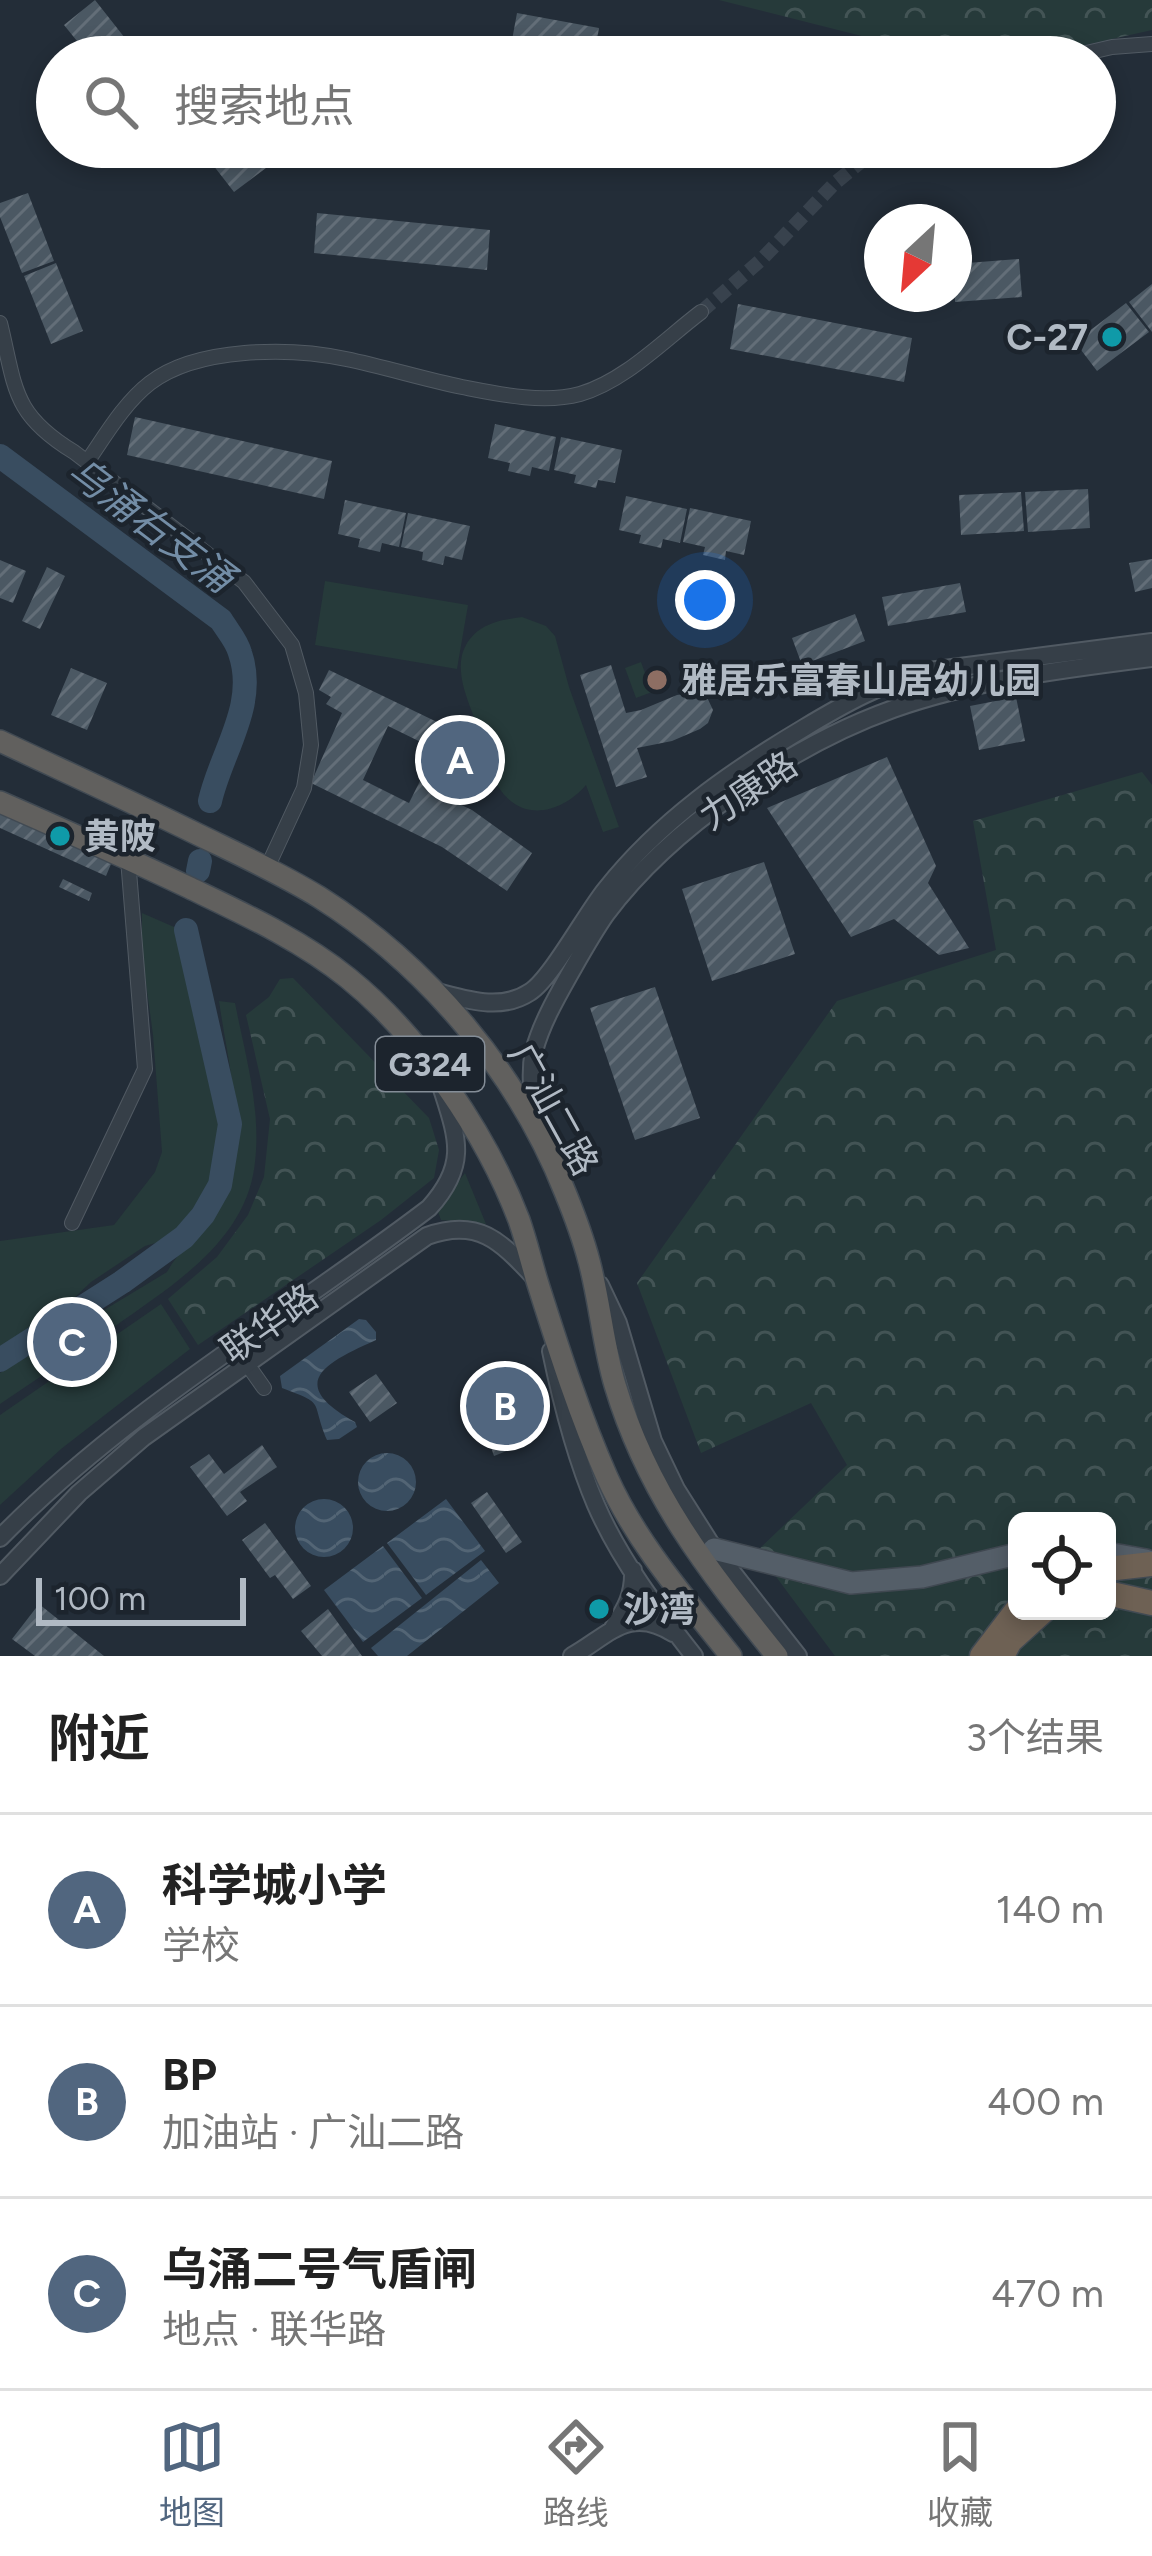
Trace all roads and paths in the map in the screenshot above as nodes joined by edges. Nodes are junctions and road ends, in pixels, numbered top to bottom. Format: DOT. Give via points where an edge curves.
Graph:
graph roads {
  1 [pos="1152,44"];
  2 [pos="1116,47"];
  3 [pos="701,312"];
  4 [pos="0,323"];
  5 [pos="87,462"];
  6 [pos="1152,642"];
  7 [pos="1152,658"];
  8 [pos="0,741"];
  9 [pos="0,802"];
  10 [pos="128,859"];
  11 [pos="257,863"];
  12 [pos="433,991"];
  13 [pos="436,1071"];
  14 [pos="538,1137"];
  15 [pos="72,1223"];
  16 [pos="590,1262"];
  17 [pos="537,1279"];
  18 [pos="247,1364"];
  19 [pos="264,1388"];
  20 [pos="0,1538"];
  21 [pos="714,1549"];
  22 [pos="1116,1555"];
  23 [pos="1008,1556"];
  24 [pos="1152,1563"];
  25 [pos="1116,1569"];
  26 [pos="633,1570"];
  27 [pos="0,1576"];
  28 [pos="1116,1595"];
  29 [pos="1152,1603"];
  30 [pos="1009,1620"];
  31 [pos="1033,1620"];
  32 [pos="612,1629"];
  33 [pos="681,1639"];
  34 [pos="572,1656"];
  35 [pos="694,1656"];
  36 [pos="731,1656"];
  37 [pos="777,1656"];
  38 [pos="798,1656"];
  39 [pos="982,1656"];
  40 [pos="1002,1656"];
  1 -- 2 [label="street"];
  3 -- 5 [label="street" via="614,380 578,395 516,398 343,358 279,352 183,364 148,384"];
  4 -- 5 [label="street" via="30,418"];
  5 -- 11 [label="street" via="244,582 292,645 311,745 304,788"];
  6 -- 12 [label="street, 力康路" via="928,671 866,693 743,765 677,815 606,889 536,989 503,1003"];
  7 -- 14 [label="street, 力康路" via="993,682 891,710 721,804 627,889 559,993 534,1051"];
  8 -- 11 [label="highway, 广汕二路 / G324"];
  9 -- 10 [label="highway, G324"];
  10 -- 13 [label="highway, G324" via="321,957 377,1004"];
  10 -- 15 [label="street" via="145,1069"];
  11 -- 12 [label="highway, 广汕二路 / G324" via="349,917"];
  12 -- 14 [label="highway, 广汕二路 / G324" via="488,1056"];
  13 -- 17 [label="highway, G324" via="506,1189"];
  13 -- 20 [label="street, 联华路" via="458,1159 429,1208 113,1437"];
  14 -- 16 [label="highway, 广汕二路 / G324"];
  16 -- 21 [label="street" via="618,1323 653,1441"];
  16 -- 37 [label="highway, 广汕二路 / G324" via="635,1443 672,1517"];
  17 -- 18 [label="street, 联华路" via="486,1234 446,1230"];
  17 -- 26 [label="street" via="569,1431 596,1506"];
  17 -- 36 [label="highway, G324" via="616,1495"];
  18 -- 19 [label="street"];
  18 -- 27 [label="street, 联华路" via="144,1437"];
  21 -- 23 [label="main road" via="851,1583 922,1577"];
  21 -- 38 [label="street"];
  22 -- 24 [label="main road"];
  24 -- 25 [label="highway"];
  26 -- 32 [label="street" via="630,1599"];
  26 -- 33 [label="street"];
  28 -- 29 [label="highway"];
  30 -- 39 [label="highway"];
  31 -- 40 [label="highway"];
  32 -- 33 [label="street" via="644,1621"];
  32 -- 34 [label="street"];
  33 -- 35 [label="street"];
}
